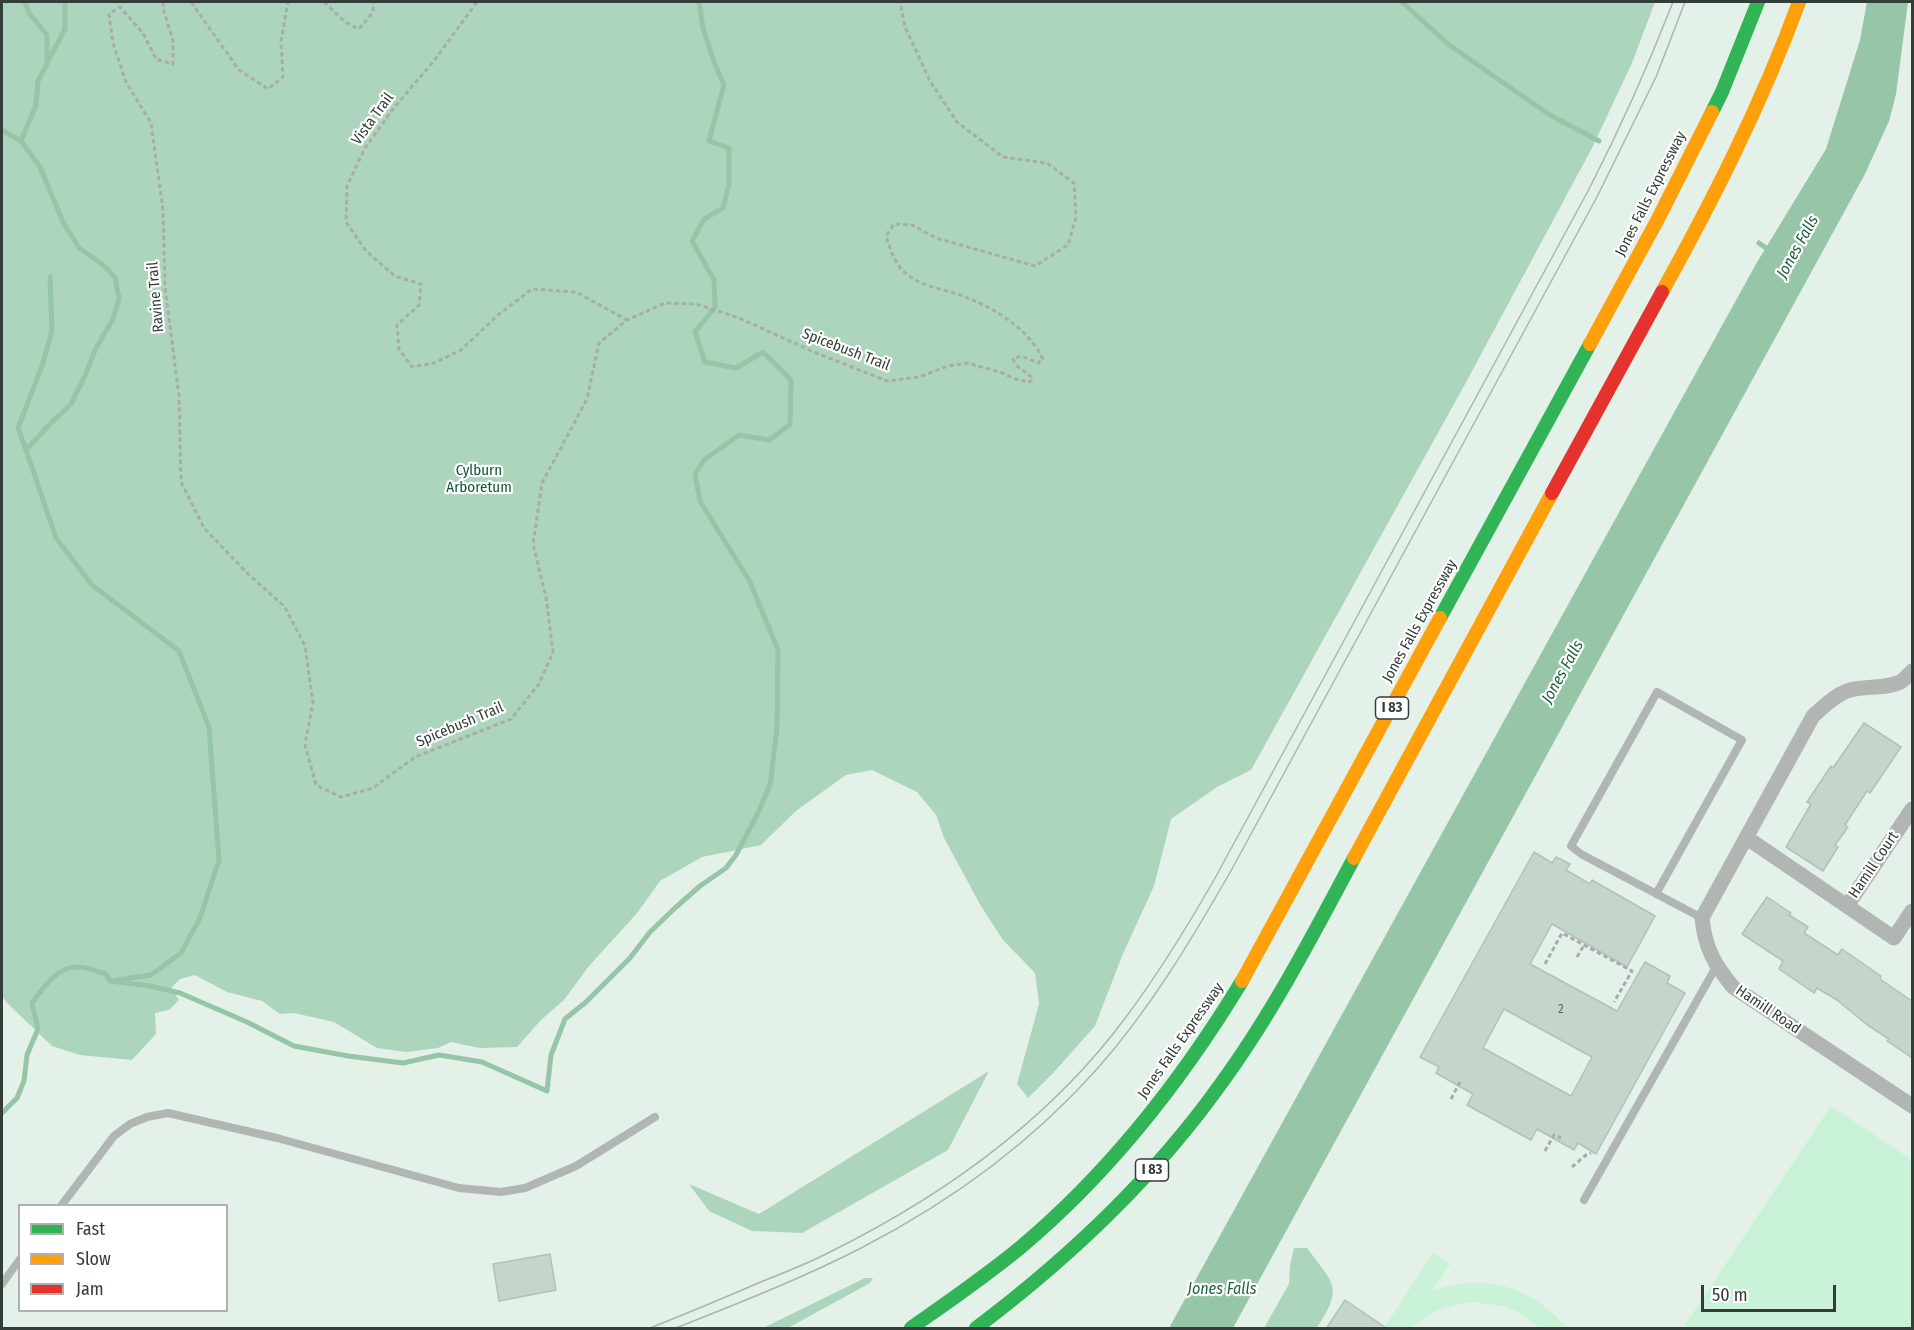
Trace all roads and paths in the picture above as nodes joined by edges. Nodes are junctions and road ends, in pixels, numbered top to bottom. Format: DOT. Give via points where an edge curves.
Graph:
graph roads {
  1 [pos="163,2"];
  2 [pos="191,2"];
  3 [pos="288,2"];
  4 [pos="324,2"];
  5 [pos="374,2"];
  6 [pos="477,2"];
  7 [pos="900,2"];
  8 [pos="1758,2"];
  9 [pos="1799,2"];
  10 [pos="627,320"];
  11 [pos="1912,671"];
  12 [pos="313,702"];
  13 [pos="1912,809"];
  14 [pos="1747,838"];
  15 [pos="1656,894"];
  16 [pos="1846,906"];
  17 [pos="1912,910"];
  18 [pos="1702,918"];
  19 [pos="1584,945"];
  20 [pos="1577,957"];
  21 [pos="1545,964"];
  22 [pos="1716,967"];
  23 [pos="1614,1002"];
  24 [pos="1460,1082"];
  25 [pos="1451,1099"];
  26 [pos="1912,1106"];
  27 [pos="655,1117"];
  28 [pos="1561,1138"];
  29 [pos="1545,1151"];
  30 [pos="1591,1153"];
  31 [pos="1572,1167"];
  32 [pos="1584,1200"];
  33 [pos="62,1204"];
  34 [pos="1092,1234"];
  35 [pos="18,1262"];
  36 [pos="2,1284"];
  37 [pos="911,1329"];
  38 [pos="976,1329"];
  39 [pos="998,1329"];
  1 -- 12 [label="path, Ravine Trail" via="173,64 156,59 143,33 120,7 110,14 112,43 126,82 152,123 163,210 165,288 179,396 180,482 204,528 285,608 305,646"];
  2 -- 3 [label="path" via="239,70 268,89 283,77 281,41"];
  4 -- 5 [label="path" via="345,22 359,29 373,12"];
  6 -- 10 [label="path, Vista Trail" via="365,148 347,186 346,222 366,251 395,276 421,284 419,305 397,325 399,349 412,367 434,363 461,350 532,289 576,292"];
  7 -- 10 [label="path, Spicebush Trail" via="905,27 930,81 957,122 1003,157 1047,163 1074,183 1076,218 1068,245 1035,266 936,238 912,225 894,225 886,236 893,259 908,275 1008,319 1043,359 1038,363 1021,356 1013,358 1033,379 1015,380 967,363 919,377 887,381 739,318 696,304 665,303"];
  8 -- 37 [label="highway, Jones Falls Expressway / I 83" via="1722,92 1658,219 1292,892 1215,1024 1144,1123 1067,1206 1012,1254"];
  9 -- 34 [label="highway, I 83" via="1757,109 1693,233 1286,981 1248,1044 1172,1149"];
  10 -- 12 [label="path, Spicebush Trail" via="599,343 587,399 542,483 533,544 546,597 553,652 539,684 511,719 415,758 373,788 341,797 316,785 305,745"];
  11 -- 14 [label="street" via="1891,685 1846,692 1813,716"];
  13 -- 16 [label="street, Hamill Court"];
  14 -- 16 [label="street"];
  14 -- 18 [label="street"];
  15 -- 15 [label="lane" via="1742,740 1658,692 1571,846"];
  15 -- 18 [label="lane"];
  16 -- 17 [label="street, Hamill Court" via="1894,938"];
  18 -- 22 [label="street, Hamill Road"];
  19 -- 20 [label="path"];
  19 -- 21 [label="path" via="1562,933"];
  19 -- 23 [label="path" via="1632,971"];
  22 -- 26 [label="street, Hamill Road" via="1733,987"];
  22 -- 32 [label="lane"];
  24 -- 25 [label="path"];
  27 -- 33 [label="lane" via="568,1170 525,1188 501,1192 459,1188 168,1113 129,1124 114,1136"];
  28 -- 29 [label="path" via="1554,1135"];
  30 -- 31 [label="path"];
  34 -- 38 [label="highway, I 83"];
  34 -- 39 [label="highway" via="1052,1279"];
  35 -- 36 [label="lane"];
}
